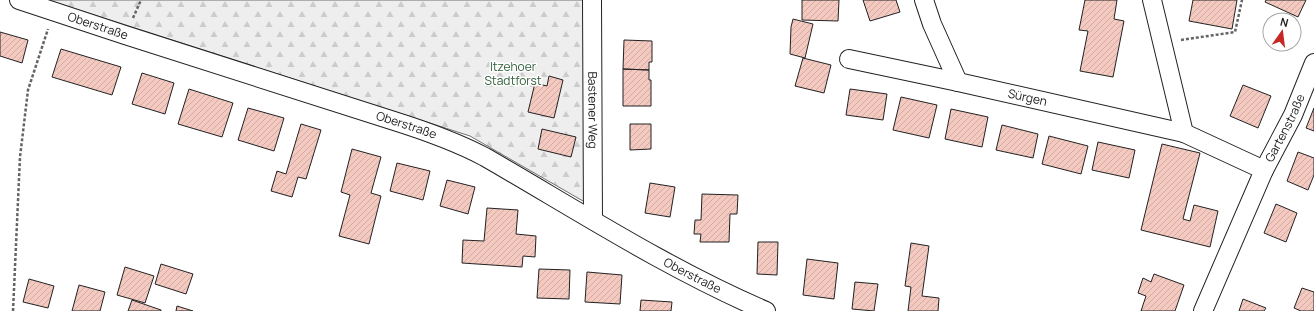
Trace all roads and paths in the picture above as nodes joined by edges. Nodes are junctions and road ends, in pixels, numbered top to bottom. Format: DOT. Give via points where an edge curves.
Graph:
graph roads {
  1 [pos="19,0"];
  2 [pos="592,0"];
  3 [pos="924,0"];
  4 [pos="1152,0"];
  5 [pos="1242,0"];
  6 [pos="54,12"];
  7 [pos="1162,42"];
  8 [pos="849,59"];
  9 [pos="1314,63"];
  10 [pos="958,82"];
  11 [pos="1184,133"];
  12 [pos="1264,170"];
  13 [pos="593,220"];
  14 [pos="13,311"];
  15 [pos="766,311"];
  16 [pos="1202,311"];
  1 -- 6 [label="street, Oberstraße"];
  2 -- 13 [label="street, Bastener Weg"];
  3 -- 10 [label="street"];
  4 -- 7 [label="street"];
  5 -- 7 [label="path" via="1235,32"];
  6 -- 13 [label="street, Oberstraße" via="435,134 485,157"];
  6 -- 14 [label="path" via="28,90 20,157"];
  7 -- 11 [label="street"];
  8 -- 10 [label="street, Sürgen"];
  9 -- 12 [label="street, Gartenstraße" via="1293,115"];
  10 -- 11 [label="street, Sürgen"];
  11 -- 12 [label="street, Sürgen"];
  12 -- 16 [label="street"];
  13 -- 15 [label="street, Oberstraße" via="677,268"];
}
